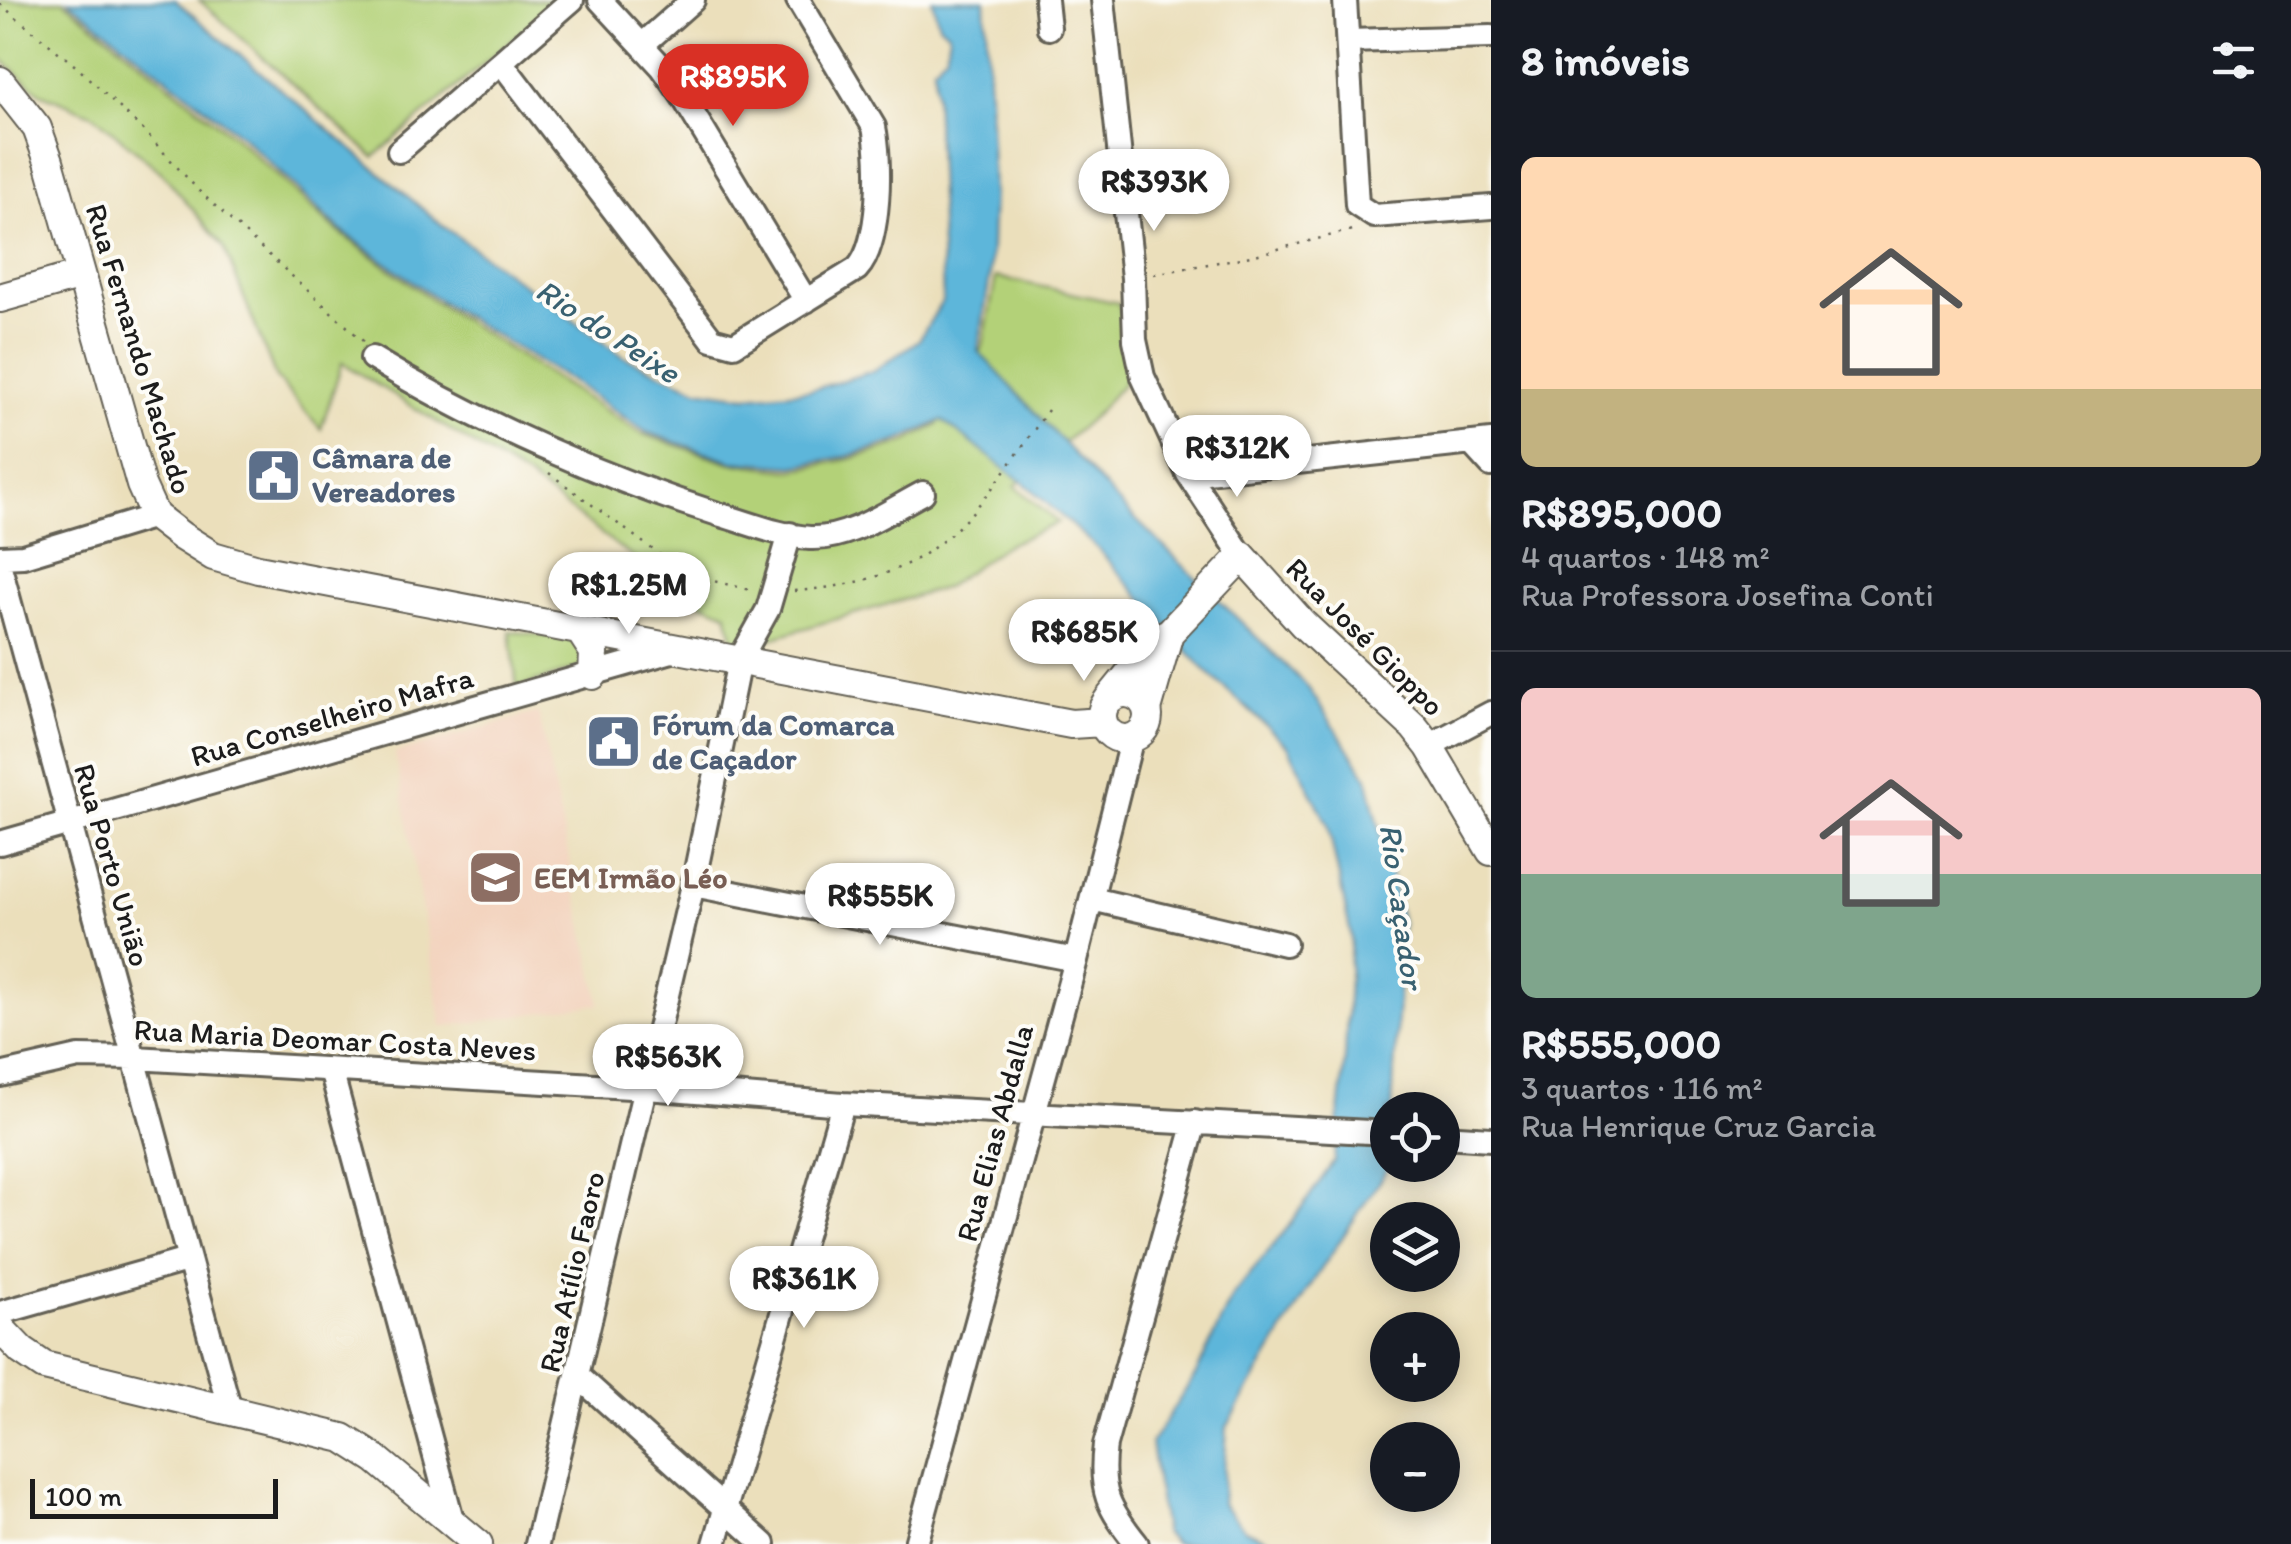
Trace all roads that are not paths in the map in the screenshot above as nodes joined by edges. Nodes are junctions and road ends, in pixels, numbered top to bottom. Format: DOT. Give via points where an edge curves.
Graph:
graph roads {
  1 [pos="572,0"];
  2 [pos="600,0"];
  3 [pos="693,0"];
  4 [pos="798,0"];
  5 [pos="1046,0"];
  6 [pos="1103,0"];
  7 [pos="1345,0"];
  8 [pos="1049,28"];
  9 [pos="1491,37"];
  10 [pos="1348,41"];
  11 [pos="642,46"];
  12 [pos="502,62"];
  13 [pos="0,81"];
  14 [pos="399,152"];
  15 [pos="1491,207"];
  16 [pos="81,275"];
  17 [pos="0,298"];
  18 [pos="806,301"];
  19 [pos="368,350"];
  20 [pos="1481,442"];
  21 [pos="1491,465"];
  22 [pos="1188,474"];
  23 [pos="923,493"];
  24 [pos="155,516"];
  25 [pos="790,534"];
  26 [pos="1242,556"];
  27 [pos="5,565"];
  28 [pos="1170,631"];
  29 [pos="580,632"];
  30 [pos="680,649"];
  31 [pos="739,661"];
  32 [pos="592,676"];
  33 [pos="1147,710"];
  34 [pos="1105,711"];
  35 [pos="1491,713"];
  36 [pos="1132,738"];
  37 [pos="1429,746"];
  38 [pos="68,823"];
  39 [pos="0,843"];
  40 [pos="1491,851"];
  41 [pos="693,885"];
  42 [pos="1092,899"];
  43 [pos="1285,944"];
  44 [pos="1076,960"];
  45 [pos="135,1058"];
  46 [pos="331,1070"];
  47 [pos="0,1074"];
  48 [pos="646,1088"];
  49 [pos="843,1104"];
  50 [pos="1033,1114"];
  51 [pos="1195,1122"];
  52 [pos="1370,1131"];
  53 [pos="1460,1137"];
  54 [pos="1491,1139"];
  55 [pos="188,1260"];
  56 [pos="0,1313"];
  57 [pos="0,1328"];
  58 [pos="578,1376"];
  59 [pos="230,1410"];
  60 [pos="725,1510"];
  61 [pos="453,1523"];
  62 [pos="478,1544"];
  63 [pos="537,1544"];
  64 [pos="715,1544"];
  65 [pos="764,1544"];
  66 [pos="916,1544"];
  67 [pos="1137,1544"];
  1 -- 12 [label="street"];
  2 -- 11 [label="street"];
  3 -- 11 [label="street"];
  4 -- 18 [label="street" via="874,127 879,150 865,261"];
  5 -- 8 [label="street"];
  6 -- 22 [label="street, Rua José Gioppo" via="1135,340 1143,378"];
  7 -- 10 [label="street"];
  9 -- 10 [label="street"];
  10 -- 15 [label="street" via="1360,209 1374,216"];
  11 -- 18 [label="street" via="683,97"];
  12 -- 14 [label="street"];
  12 -- 18 [label="street" via="712,339 734,345"];
  13 -- 16 [label="main road, Rua Fernando Machado" via="38,128"];
  16 -- 17 [label="main road"];
  16 -- 24 [label="main road, Rua Fernando Machado"];
  19 -- 25 [label="street" via="472,414 613,475"];
  20 -- 21 [label="street"];
  20 -- 22 [label="street"];
  22 -- 26 [label="street, Rua José Gioppo"];
  23 -- 25 [label="street" via="844,532"];
  24 -- 27 [label="street"];
  24 -- 29 [label="main road, Rua Fernando Machado" via="213,556 258,570"];
  25 -- 31 [label="street, Rua Atílio Faoro" via="761,624"];
  26 -- 28 [label="main road"];
  26 -- 37 [label="main road, Rua José Gioppo"];
  27 -- 38 [label="street, Rua Porto União"];
  28 -- 33 [label="main road"];
  28 -- 34 [label="main road"];
  29 -- 30 [label="main road, Rua Fernando Machado"];
  29 -- 32 [label="main road" via="594,652"];
  30 -- 31 [label="main road, Rua Fernando Machado"];
  30 -- 32 [label="street, Rua Conselheiro Mafra"];
  31 -- 34 [label="main road, Rua Fernando Machado" via="1071,724"];
  31 -- 41 [label="street, Rua Atílio Faoro"];
  32 -- 38 [label="street, Rua Conselheiro Mafra"];
  33 -- 34 [label="main road" via="1134,695 1120,694"];
  33 -- 36 [label="main road" via="1143,730"];
  34 -- 36 [label="main road" via="1117,737"];
  35 -- 37 [label="street"];
  36 -- 42 [label="street, Rua Elias Abdalla"];
  37 -- 40 [label="main road, Rua José Gioppo"];
  38 -- 39 [label="street, Rua Conselheiro Mafra"];
  38 -- 45 [label="street, Rua Porto União"];
  41 -- 44 [label="street"];
  41 -- 48 [label="street, Rua Atílio Faoro"];
  42 -- 43 [label="street"];
  42 -- 44 [label="street, Rua Elias Abdalla"];
  44 -- 50 [label="street, Rua Elias Abdalla"];
  45 -- 46 [label="street, Rua Maria Deomar Costa Neves"];
  45 -- 47 [label="street, Rua Maria Deomar Costa Neves" via="79,1057"];
  45 -- 55 [label="street, Rua Porto União"];
  46 -- 48 [label="street, Rua Maria Deomar Costa Neves"];
  46 -- 61 [label="street"];
  48 -- 49 [label="street, Rua Maria Deomar Costa Neves"];
  48 -- 58 [label="street, Rua Atílio Faoro"];
  49 -- 50 [label="street, Rua Maria Deomar Costa Neves"];
  49 -- 60 [label="street"];
  50 -- 51 [label="street, Rua Maria Deomar Costa Neves"];
  50 -- 66 [label="street, Rua Elias Abdalla"];
  51 -- 52 [label="street, Rua Maria Deomar Costa Neves"];
  51 -- 67 [label="street" via="1103,1459 1106,1498"];
  53 -- 54 [label="street"];
  55 -- 56 [label="street"];
  55 -- 59 [label="street, Rua Porto União"];
  57 -- 59 [label="main road" via="44,1366"];
  58 -- 60 [label="street"];
  58 -- 63 [label="street, Rua Atílio Faoro"];
  59 -- 61 [label="main road" via="343,1438"];
  60 -- 64 [label="street"];
  60 -- 65 [label="street"];
  61 -- 62 [label="main road"];
}
